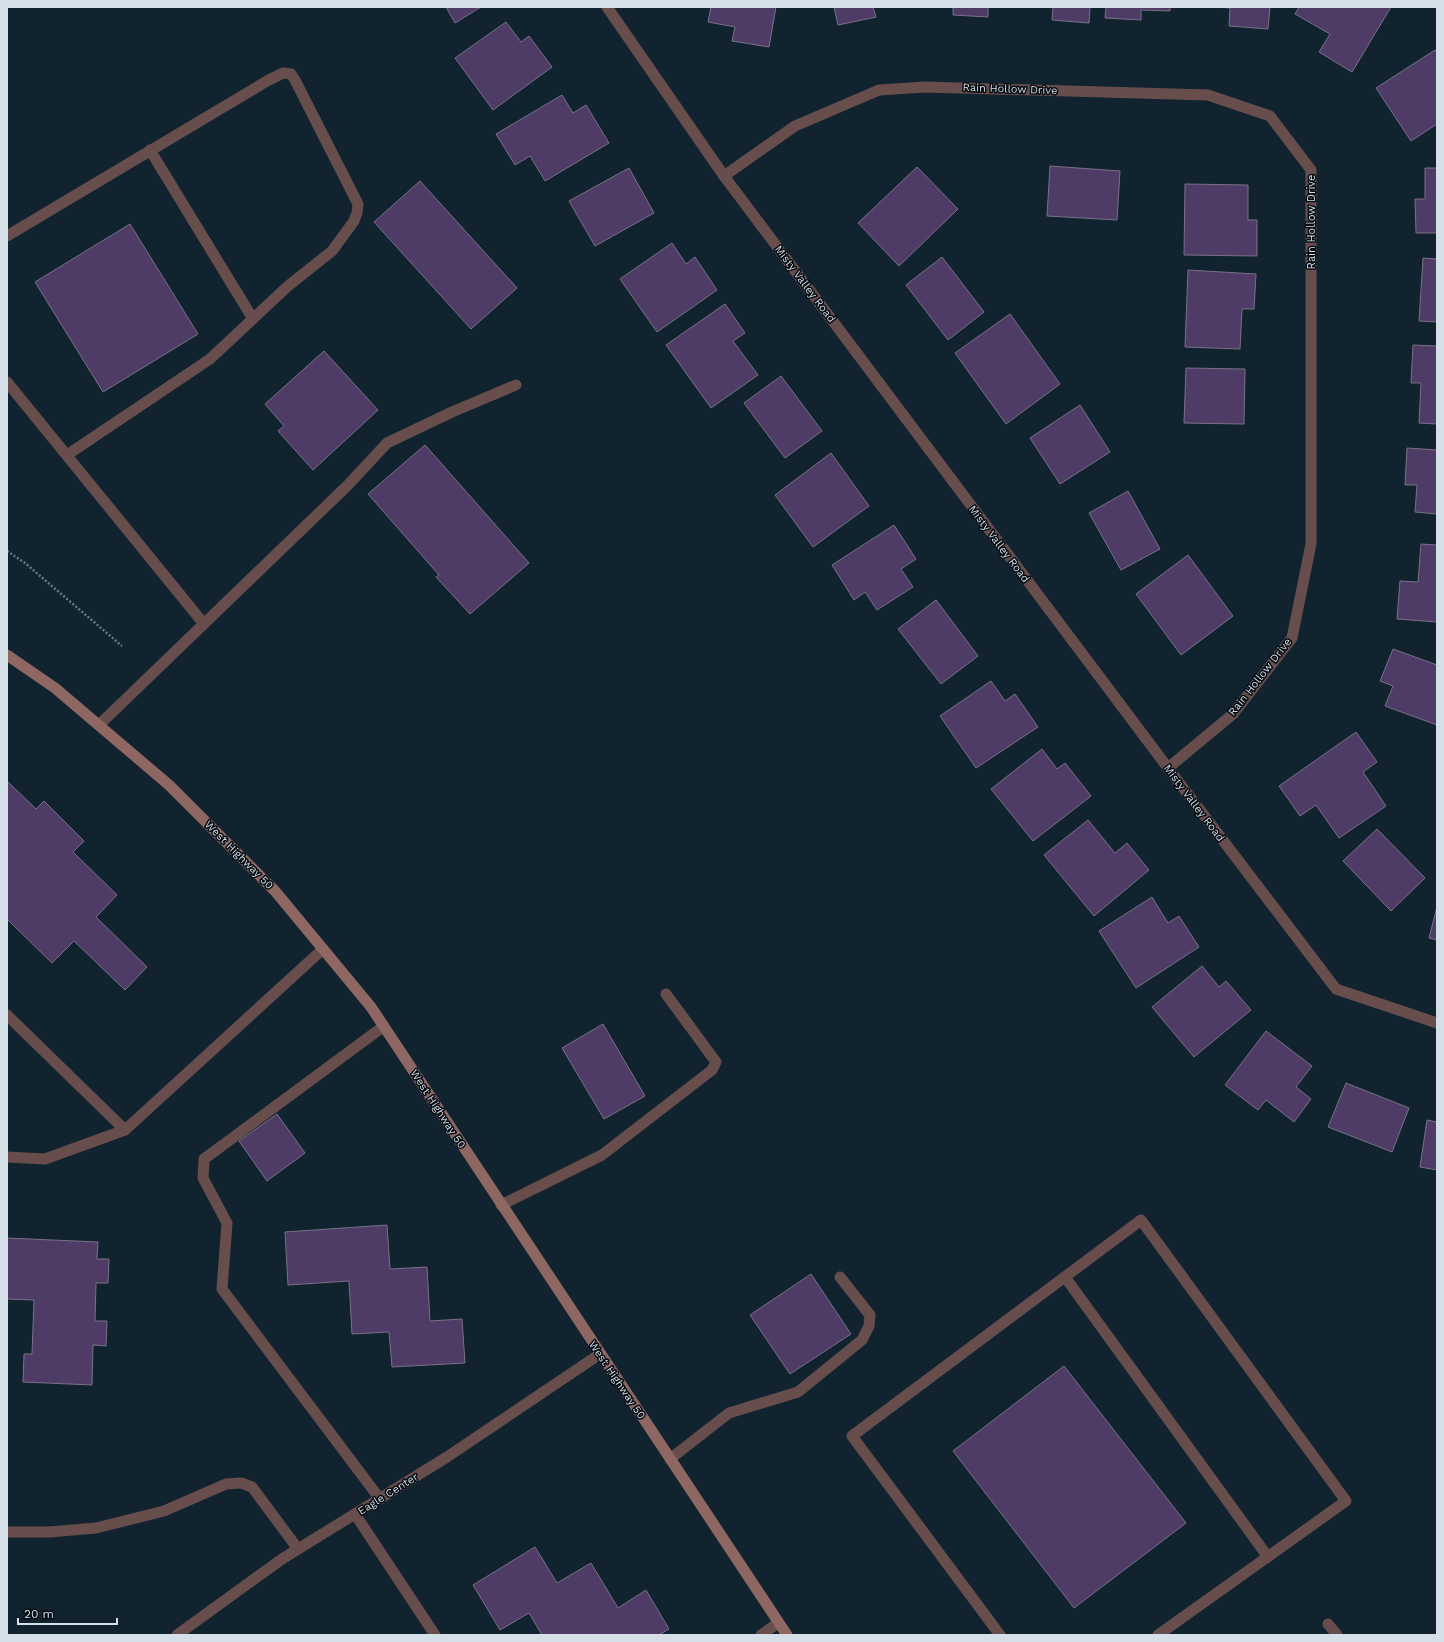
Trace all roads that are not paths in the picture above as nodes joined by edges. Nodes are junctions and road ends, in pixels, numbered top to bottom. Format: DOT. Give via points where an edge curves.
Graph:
graph roads {
  1 [pos="607,7"];
  2 [pos="150,150"];
  3 [pos="724,176"];
  4 [pos="7,236"];
  5 [pos="253,319"];
  6 [pos="7,382"];
  7 [pos="516,385"];
  8 [pos="67,455"];
  9 [pos="204,624"];
  10 [pos="7,655"];
  11 [pos="99,725"];
  12 [pos="1168,768"];
  13 [pos="323,949"];
  14 [pos="666,994"];
  15 [pos="7,1015"];
  16 [pos="1437,1023"];
  17 [pos="384,1026"];
  18 [pos="125,1130"];
  19 [pos="7,1157"];
  20 [pos="502,1205"];
  21 [pos="840,1277"];
  22 [pos="1065,1277"];
  23 [pos="600,1354"];
  24 [pos="670,1459"];
  25 [pos="380,1498"];
  26 [pos="355,1514"];
  27 [pos="7,1532"];
  28 [pos="298,1549"];
  29 [pos="1268,1557"];
  30 [pos="778,1623"];
  31 [pos="1328,1624"];
  32 [pos="177,1635"];
  33 [pos="435,1635"];
  34 [pos="761,1635"];
  35 [pos="787,1635"];
  36 [pos="1000,1635"];
  37 [pos="1158,1635"];
  38 [pos="1337,1635"];
  1 -- 3 [label="street, Misty Valley Road"];
  2 -- 4 [label="street"];
  2 -- 5 [label="street"];
  2 -- 5 [label="street" via="267,80 283,73 291,74 358,204 357,213 332,251 288,286"];
  3 -- 12 [label="street, Misty Valley Road"];
  3 -- 12 [label="street, Rain Hollow Drive" via="795,126 879,90 925,87 1208,95 1270,116 1311,170 1311,544 1292,638 1233,714"];
  5 -- 8 [label="street" via="210,359"];
  6 -- 8 [label="street"];
  7 -- 9 [label="street" via="452,412 387,444"];
  8 -- 9 [label="street"];
  9 -- 11 [label="street"];
  10 -- 11 [label="main road, West Highway 50" via="55,688"];
  11 -- 13 [label="main road, West Highway 50" via="169,785 275,891"];
  12 -- 16 [label="street, Misty Valley Road" via="1336,988"];
  13 -- 17 [label="main road, West Highway 50"];
  13 -- 18 [label="street"];
  14 -- 20 [label="street" via="716,1062 712,1070 602,1155"];
  15 -- 18 [label="street"];
  17 -- 20 [label="main road, West Highway 50"];
  17 -- 25 [label="street" via="204,1159 203,1178 228,1223 222,1289"];
  18 -- 19 [label="street" via="45,1160"];
  20 -- 23 [label="main road, West Highway 50"];
  21 -- 24 [label="street" via="870,1315 869,1326 862,1340 798,1392 729,1413"];
  22 -- 29 [label="street"];
  22 -- 29 [label="street" via="1141,1220 1341,1494 1346,1501"];
  22 -- 36 [label="street" via="852,1436"];
  23 -- 24 [label="main road, West Highway 50"];
  23 -- 25 [label="street, Eagle Center" via="447,1457"];
  24 -- 30 [label="main road, West Highway 50"];
  25 -- 26 [label="street, Eagle Center"];
  26 -- 28 [label="street, Eagle Center"];
  26 -- 33 [label="street"];
  27 -- 28 [label="street" via="96,1528 164,1511 226,1484 241,1483 252,1488"];
  28 -- 32 [label="street, Eagle Center"];
  29 -- 37 [label="street"];
  30 -- 34 [label="street"];
  30 -- 35 [label="main road, West Highway 50"];
  31 -- 38 [label="street"];
}
